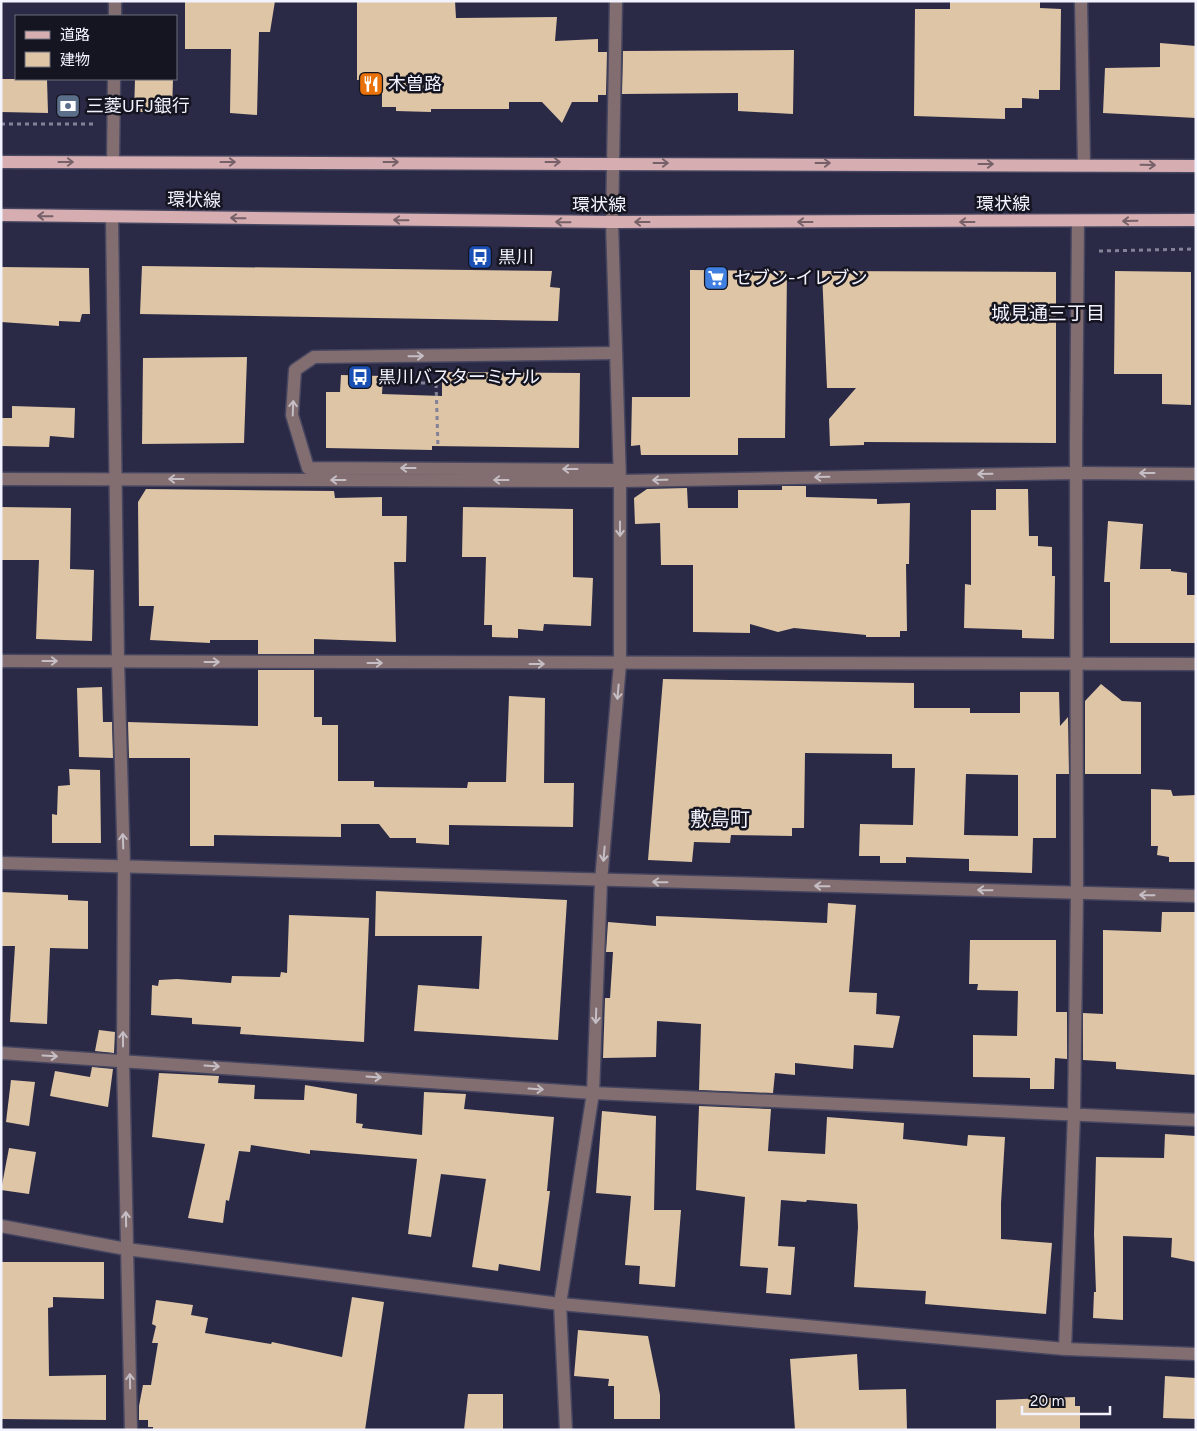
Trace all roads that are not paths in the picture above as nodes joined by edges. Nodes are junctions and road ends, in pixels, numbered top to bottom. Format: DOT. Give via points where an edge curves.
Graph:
graph roads {
  1 [pos="115,1"];
  2 [pos="616,1"];
  3 [pos="1081,1"];
  4 [pos="115,15"];
  5 [pos="114,80"];
  6 [pos="1,162"];
  7 [pos="113,162"];
  8 [pos="612,162"];
  9 [pos="1084,164"];
  10 [pos="1196,166"];
  11 [pos="1,216"];
  12 [pos="112,217"];
  13 [pos="1196,220"];
  14 [pos="612,222"];
  15 [pos="1078,222"];
  16 [pos="616,353"];
  17 [pos="1076,473"];
  18 [pos="1196,474"];
  19 [pos="619,475"];
  20 [pos="1,479"];
  21 [pos="115,479"];
  22 [pos="1,661"];
  23 [pos="118,661"];
  24 [pos="620,664"];
  25 [pos="1076,664"];
  26 [pos="1196,664"];
  27 [pos="1,863"];
  28 [pos="124,866"];
  29 [pos="601,881"];
  30 [pos="1077,893"];
  31 [pos="1196,896"];
  32 [pos="1,1053"];
  33 [pos="123,1060"];
  34 [pos="593,1092"];
  35 [pos="1074,1114"];
  36 [pos="1196,1120"];
  37 [pos="1,1226"];
  38 [pos="126,1249"];
  39 [pos="560,1304"];
  40 [pos="1065,1349"];
  41 [pos="1196,1354"];
  42 [pos="131,1430"];
  43 [pos="566,1430"];
  1 -- 4 [label="street"];
  2 -- 8 [label="street"];
  3 -- 9 [label="street"];
  5 -- 7 [label="street"];
  6 -- 7 [label="main road, one-way"];
  7 -- 8 [label="main road, one-way"];
  8 -- 9 [label="main road, one-way"];
  8 -- 14 [label="street"];
  9 -- 10 [label="main road, one-way"];
  12 -- 11 [label="main road, 環状線, one-way"];
  14 -- 12 [label="main road, 環状線, one-way"];
  12 -- 21 [label="street"];
  13 -- 15 [label="main road, 環状線, one-way"];
  15 -- 14 [label="main road, 環状線, one-way"];
  14 -- 16 [label="street"];
  15 -- 17 [label="street"];
  16 -- 19 [label="street"];
  19 -- 16 [label="street, one-way" via="438,468 308,468 292,415 295,370 314,357"];
  18 -- 17 [label="street, one-way"];
  17 -- 19 [label="street, one-way"];
  17 -- 25 [label="street"];
  19 -- 21 [label="street, one-way"];
  19 -- 24 [label="street, one-way"];
  20 -- 21 [label="street"];
  21 -- 23 [label="street"];
  22 -- 23 [label="street, one-way"];
  23 -- 24 [label="street, one-way"];
  28 -- 23 [label="street, one-way"];
  24 -- 25 [label="street"];
  24 -- 29 [label="street, one-way"];
  25 -- 26 [label="street"];
  25 -- 30 [label="street"];
  27 -- 28 [label="street"];
  28 -- 29 [label="street"];
  33 -- 28 [label="street, one-way"];
  30 -- 29 [label="street, one-way"];
  29 -- 34 [label="street, one-way"];
  31 -- 30 [label="street, one-way"];
  30 -- 35 [label="street"];
  32 -- 33 [label="street, one-way"];
  33 -- 34 [label="street, one-way"];
  38 -- 33 [label="street, one-way"];
  34 -- 35 [label="street"];
  34 -- 39 [label="street"];
  35 -- 36 [label="street"];
  35 -- 40 [label="street"];
  37 -- 38 [label="street"];
  38 -- 39 [label="street"];
  42 -- 38 [label="street, one-way"];
  39 -- 40 [label="street"];
  39 -- 43 [label="street"];
  40 -- 41 [label="street"];
}
